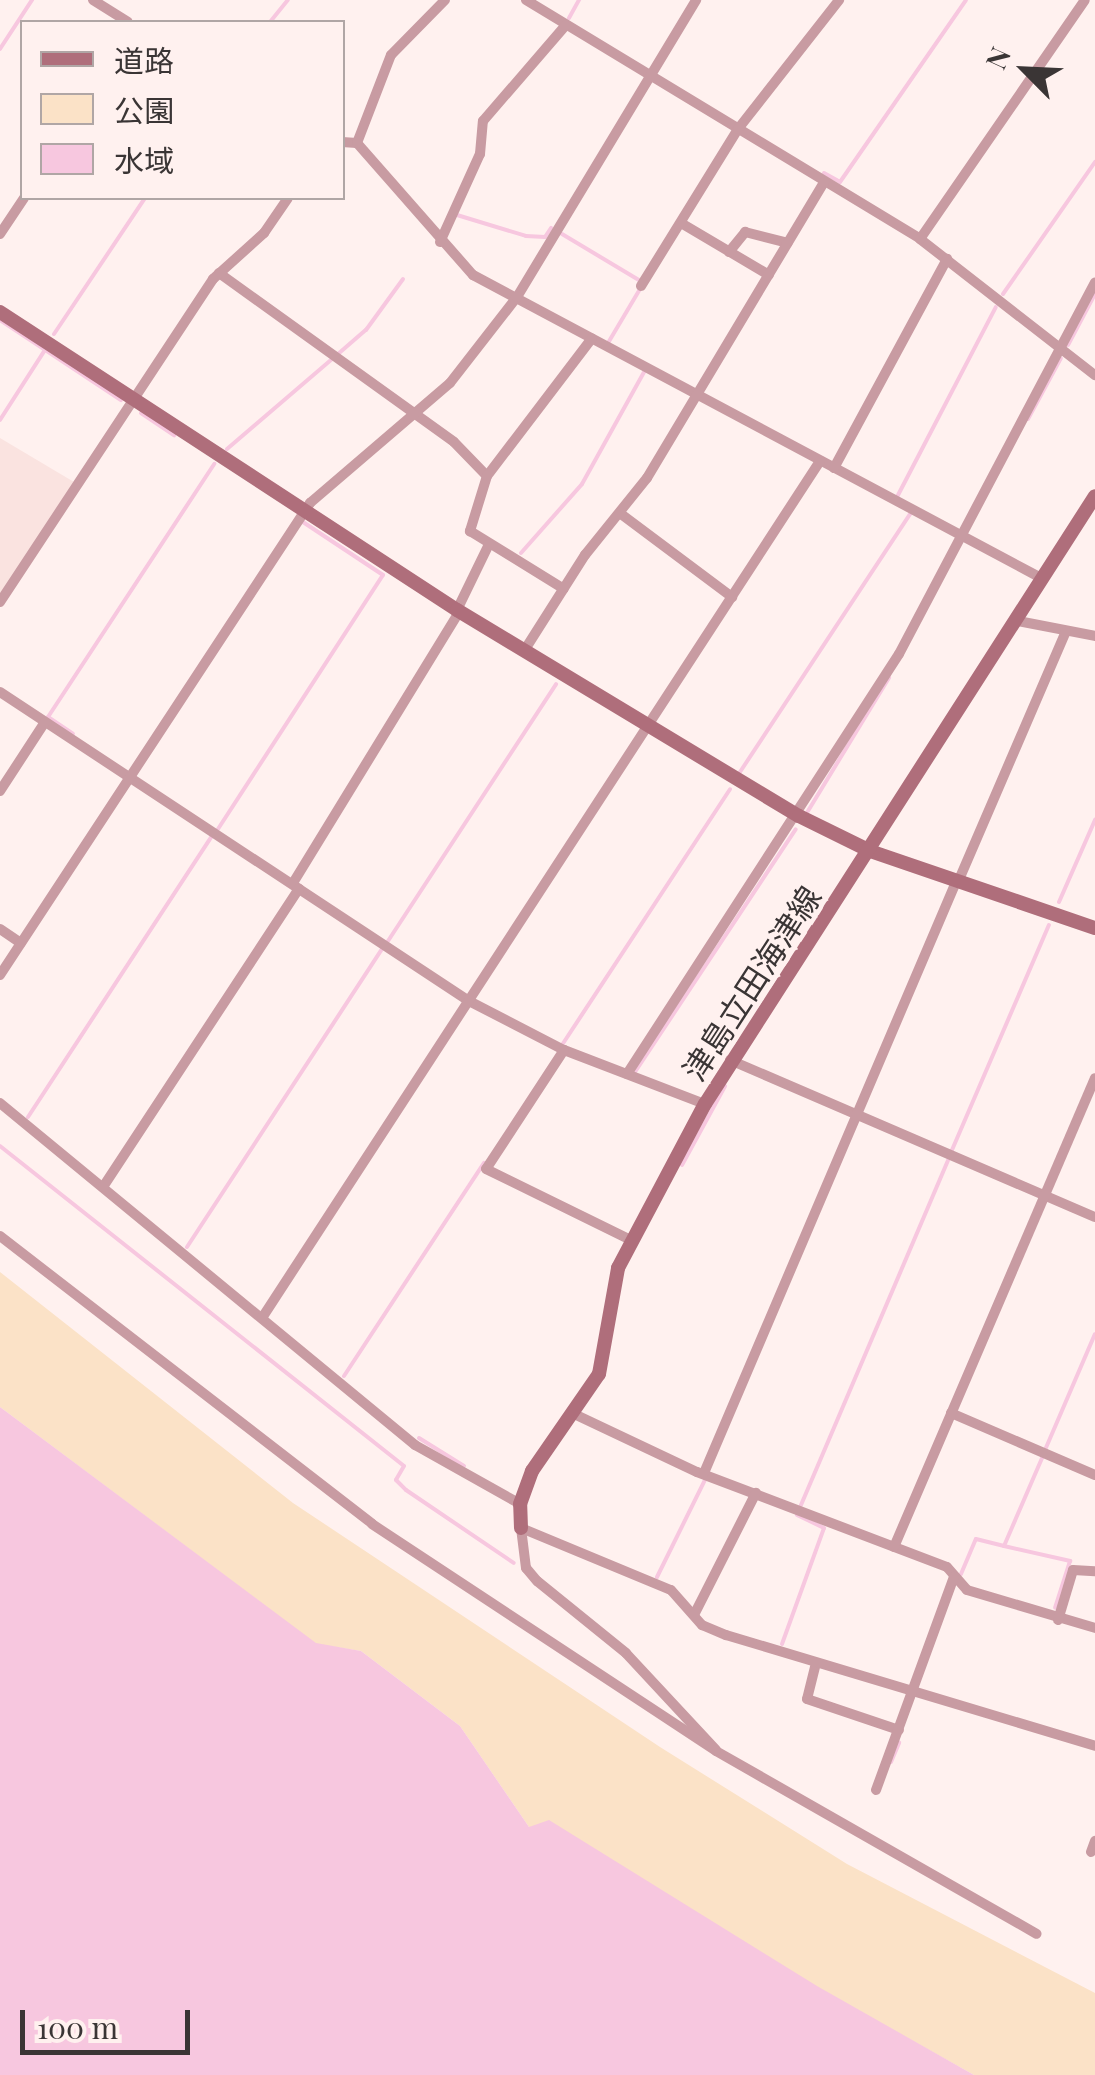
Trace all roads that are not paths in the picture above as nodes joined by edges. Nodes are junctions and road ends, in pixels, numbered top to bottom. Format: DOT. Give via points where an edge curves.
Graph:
graph roads {
  1 [pos="94,0"];
  2 [pos="117,0"];
  3 [pos="445,0"];
  4 [pos="526,0"];
  5 [pos="696,0"];
  6 [pos="839,0"];
  7 [pos="1085,0"];
  8 [pos="110,11"];
  9 [pos="125,20"];
  10 [pos="566,25"];
  11 [pos="650,76"];
  12 [pos="738,130"];
  13 [pos="345,142"];
  14 [pos="357,142"];
  15 [pos="824,182"];
  16 [pos="23,200"];
  17 [pos="287,200"];
  18 [pos="681,223"];
  19 [pos="0,234"];
  20 [pos="920,239"];
  21 [pos="440,242"];
  22 [pos="788,242"];
  23 [pos="730,252"];
  24 [pos="947,258"];
  25 [pos="219,273"];
  26 [pos="769,275"];
  27 [pos="1095,282"];
  28 [pos="641,286"];
  29 [pos="517,298"];
  30 [pos="0,312"];
  31 [pos="592,338"];
  32 [pos="1062,349"];
  33 [pos="1095,375"];
  34 [pos="697,395"];
  35 [pos="133,398"];
  36 [pos="414,413"];
  37 [pos="820,461"];
  38 [pos="834,468"];
  39 [pos="487,476"];
  40 [pos="1095,496"];
  41 [pos="305,510"];
  42 [pos="621,514"];
  43 [pos="961,536"];
  44 [pos="489,544"];
  45 [pos="1044,579"];
  46 [pos="564,589"];
  47 [pos="732,596"];
  48 [pos="0,602"];
  49 [pos="458,611"];
  50 [pos="1018,621"];
  51 [pos="1066,630"];
  52 [pos="1095,636"];
  53 [pos="524,651"];
  54 [pos="0,692"];
  55 [pos="45,722"];
  56 [pos="648,727"];
  57 [pos="130,778"];
  58 [pos="0,791"];
  59 [pos="799,816"];
  60 [pos="870,851"];
  61 [pos="958,882"];
  62 [pos="296,886"];
  63 [pos="1095,928"];
  64 [pos="0,929"];
  65 [pos="21,943"];
  66 [pos="0,975"];
  67 [pos="470,1000"];
  68 [pos="564,1050"];
  69 [pos="730,1060"];
  70 [pos="627,1074"];
  71 [pos="1095,1078"];
  72 [pos="0,1103"];
  73 [pos="705,1104"];
  74 [pos="856,1115"];
  75 [pos="103,1187"];
  76 [pos="1044,1196"];
  77 [pos="1095,1217"];
  78 [pos="0,1236"];
  79 [pos="633,1241"];
  80 [pos="262,1318"];
  81 [pos="951,1413"];
  82 [pos="572,1414"];
  83 [pos="704,1473"];
  84 [pos="1095,1475"];
  85 [pos="756,1493"];
  86 [pos="520,1504"];
  87 [pos="521,1528"];
  88 [pos="894,1546"];
  89 [pos="1095,1571"];
  90 [pos="954,1577"];
  91 [pos="694,1615"];
  92 [pos="1058,1620"];
  93 [pos="1095,1628"];
  94 [pos="816,1663"];
  95 [pos="912,1692"];
  96 [pos="898,1730"];
  97 [pos="1095,1746"];
  98 [pos="716,1751"];
  99 [pos="876,1790"];
  100 [pos="1036,1934"];
  1 -- 8 [label="street"];
  2 -- 8 [label="street"];
  3 -- 14 [label="street" via="391,55"];
  4 -- 10 [label="street"];
  5 -- 11 [label="street"];
  6 -- 12 [label="street"];
  7 -- 20 [label="street"];
  8 -- 9 [label="street"];
  10 -- 11 [label="street"];
  10 -- 21 [label="street" via="483,121 480,154"];
  11 -- 12 [label="street"];
  11 -- 29 [label="street"];
  12 -- 15 [label="street"];
  12 -- 18 [label="street"];
  13 -- 14 [label="street"];
  14 -- 21 [label="street"];
  15 -- 20 [label="street"];
  15 -- 22 [label="street"];
  16 -- 19 [label="street"];
  17 -- 25 [label="street" via="264,233"];
  18 -- 23 [label="street"];
  18 -- 28 [label="street"];
  20 -- 24 [label="street"];
  21 -- 29 [label="street" via="473,276"];
  22 -- 23 [label="street" via="745,232"];
  22 -- 26 [label="street"];
  23 -- 26 [label="street"];
  24 -- 32 [label="street"];
  24 -- 38 [label="street"];
  25 -- 35 [label="street"];
  25 -- 36 [label="street"];
  26 -- 34 [label="street"];
  27 -- 32 [label="street"];
  29 -- 31 [label="street"];
  29 -- 36 [label="street" via="450,383"];
  30 -- 35 [label="street"];
  31 -- 34 [label="street"];
  31 -- 39 [label="street"];
  32 -- 33 [label="street"];
  32 -- 43 [label="street"];
  34 -- 37 [label="street"];
  34 -- 42 [label="street"];
  35 -- 41 [label="street"];
  35 -- 48 [label="street"];
  36 -- 39 [label="street"];
  36 -- 41 [label="street"];
  37 -- 38 [label="street"];
  37 -- 47 [label="street"];
  38 -- 43 [label="street"];
  39 -- 44 [label="street" via="470,531"];
  40 -- 45 [label="street, 津島立田海津線"];
  41 -- 49 [label="street"];
  41 -- 57 [label="street"];
  42 -- 46 [label="street"];
  42 -- 47 [label="street"];
  43 -- 45 [label="street"];
  43 -- 59 [label="street" via="900,654"];
  44 -- 46 [label="street"];
  44 -- 49 [label="street"];
  45 -- 50 [label="street, 津島立田海津線"];
  46 -- 53 [label="street"];
  47 -- 56 [label="street"];
  49 -- 53 [label="street"];
  49 -- 62 [label="street"];
  50 -- 51 [label="street"];
  50 -- 60 [label="street, 津島立田海津線"];
  51 -- 52 [label="street"];
  51 -- 61 [label="street"];
  53 -- 56 [label="street"];
  54 -- 55 [label="street"];
  55 -- 57 [label="street"];
  55 -- 58 [label="street"];
  56 -- 59 [label="street"];
  56 -- 67 [label="street"];
  57 -- 62 [label="street"];
  57 -- 65 [label="street"];
  59 -- 60 [label="street"];
  59 -- 70 [label="street"];
  60 -- 61 [label="street"];
  60 -- 69 [label="street, 津島立田海津線"];
  61 -- 63 [label="street"];
  61 -- 74 [label="street"];
  62 -- 67 [label="street"];
  62 -- 75 [label="street"];
  64 -- 65 [label="street"];
  65 -- 66 [label="street"];
  67 -- 68 [label="street"];
  67 -- 80 [label="street"];
  68 -- 70 [label="street"];
  68 -- 79 [label="street" via="486,1169"];
  69 -- 73 [label="street, 津島立田海津線"];
  69 -- 74 [label="street"];
  70 -- 73 [label="street"];
  71 -- 76 [label="street"];
  72 -- 75 [label="street"];
  73 -- 79 [label="street, 津島立田海津線"];
  74 -- 76 [label="street"];
  74 -- 83 [label="street"];
  75 -- 80 [label="street"];
  76 -- 77 [label="street"];
  76 -- 81 [label="street"];
  78 -- 98 [label="street" via="372,1524"];
  79 -- 82 [label="street, 津島立田海津線" via="618,1268 598,1374"];
  80 -- 86 [label="street" via="416,1445"];
  81 -- 84 [label="street"];
  81 -- 88 [label="street"];
  82 -- 83 [label="street"];
  82 -- 86 [label="street, 津島立田海津線" via="532,1471"];
  83 -- 85 [label="street"];
  85 -- 88 [label="street"];
  85 -- 91 [label="street"];
  86 -- 87 [label="street, 津島立田海津線"];
  87 -- 91 [label="street" via="671,1590"];
  87 -- 98 [label="street" via="526,1568 537,1582 626,1652"];
  88 -- 90 [label="street" via="947,1566"];
  89 -- 92 [label="street" via="1072,1570"];
  90 -- 92 [label="street" via="966,1590"];
  90 -- 95 [label="street"];
  91 -- 94 [label="street" via="726,1636"];
  92 -- 93 [label="street"];
  94 -- 95 [label="street"];
  94 -- 96 [label="street" via="807,1699"];
  95 -- 96 [label="street"];
  95 -- 97 [label="street"];
  96 -- 99 [label="street"];
  98 -- 100 [label="street"];
}
